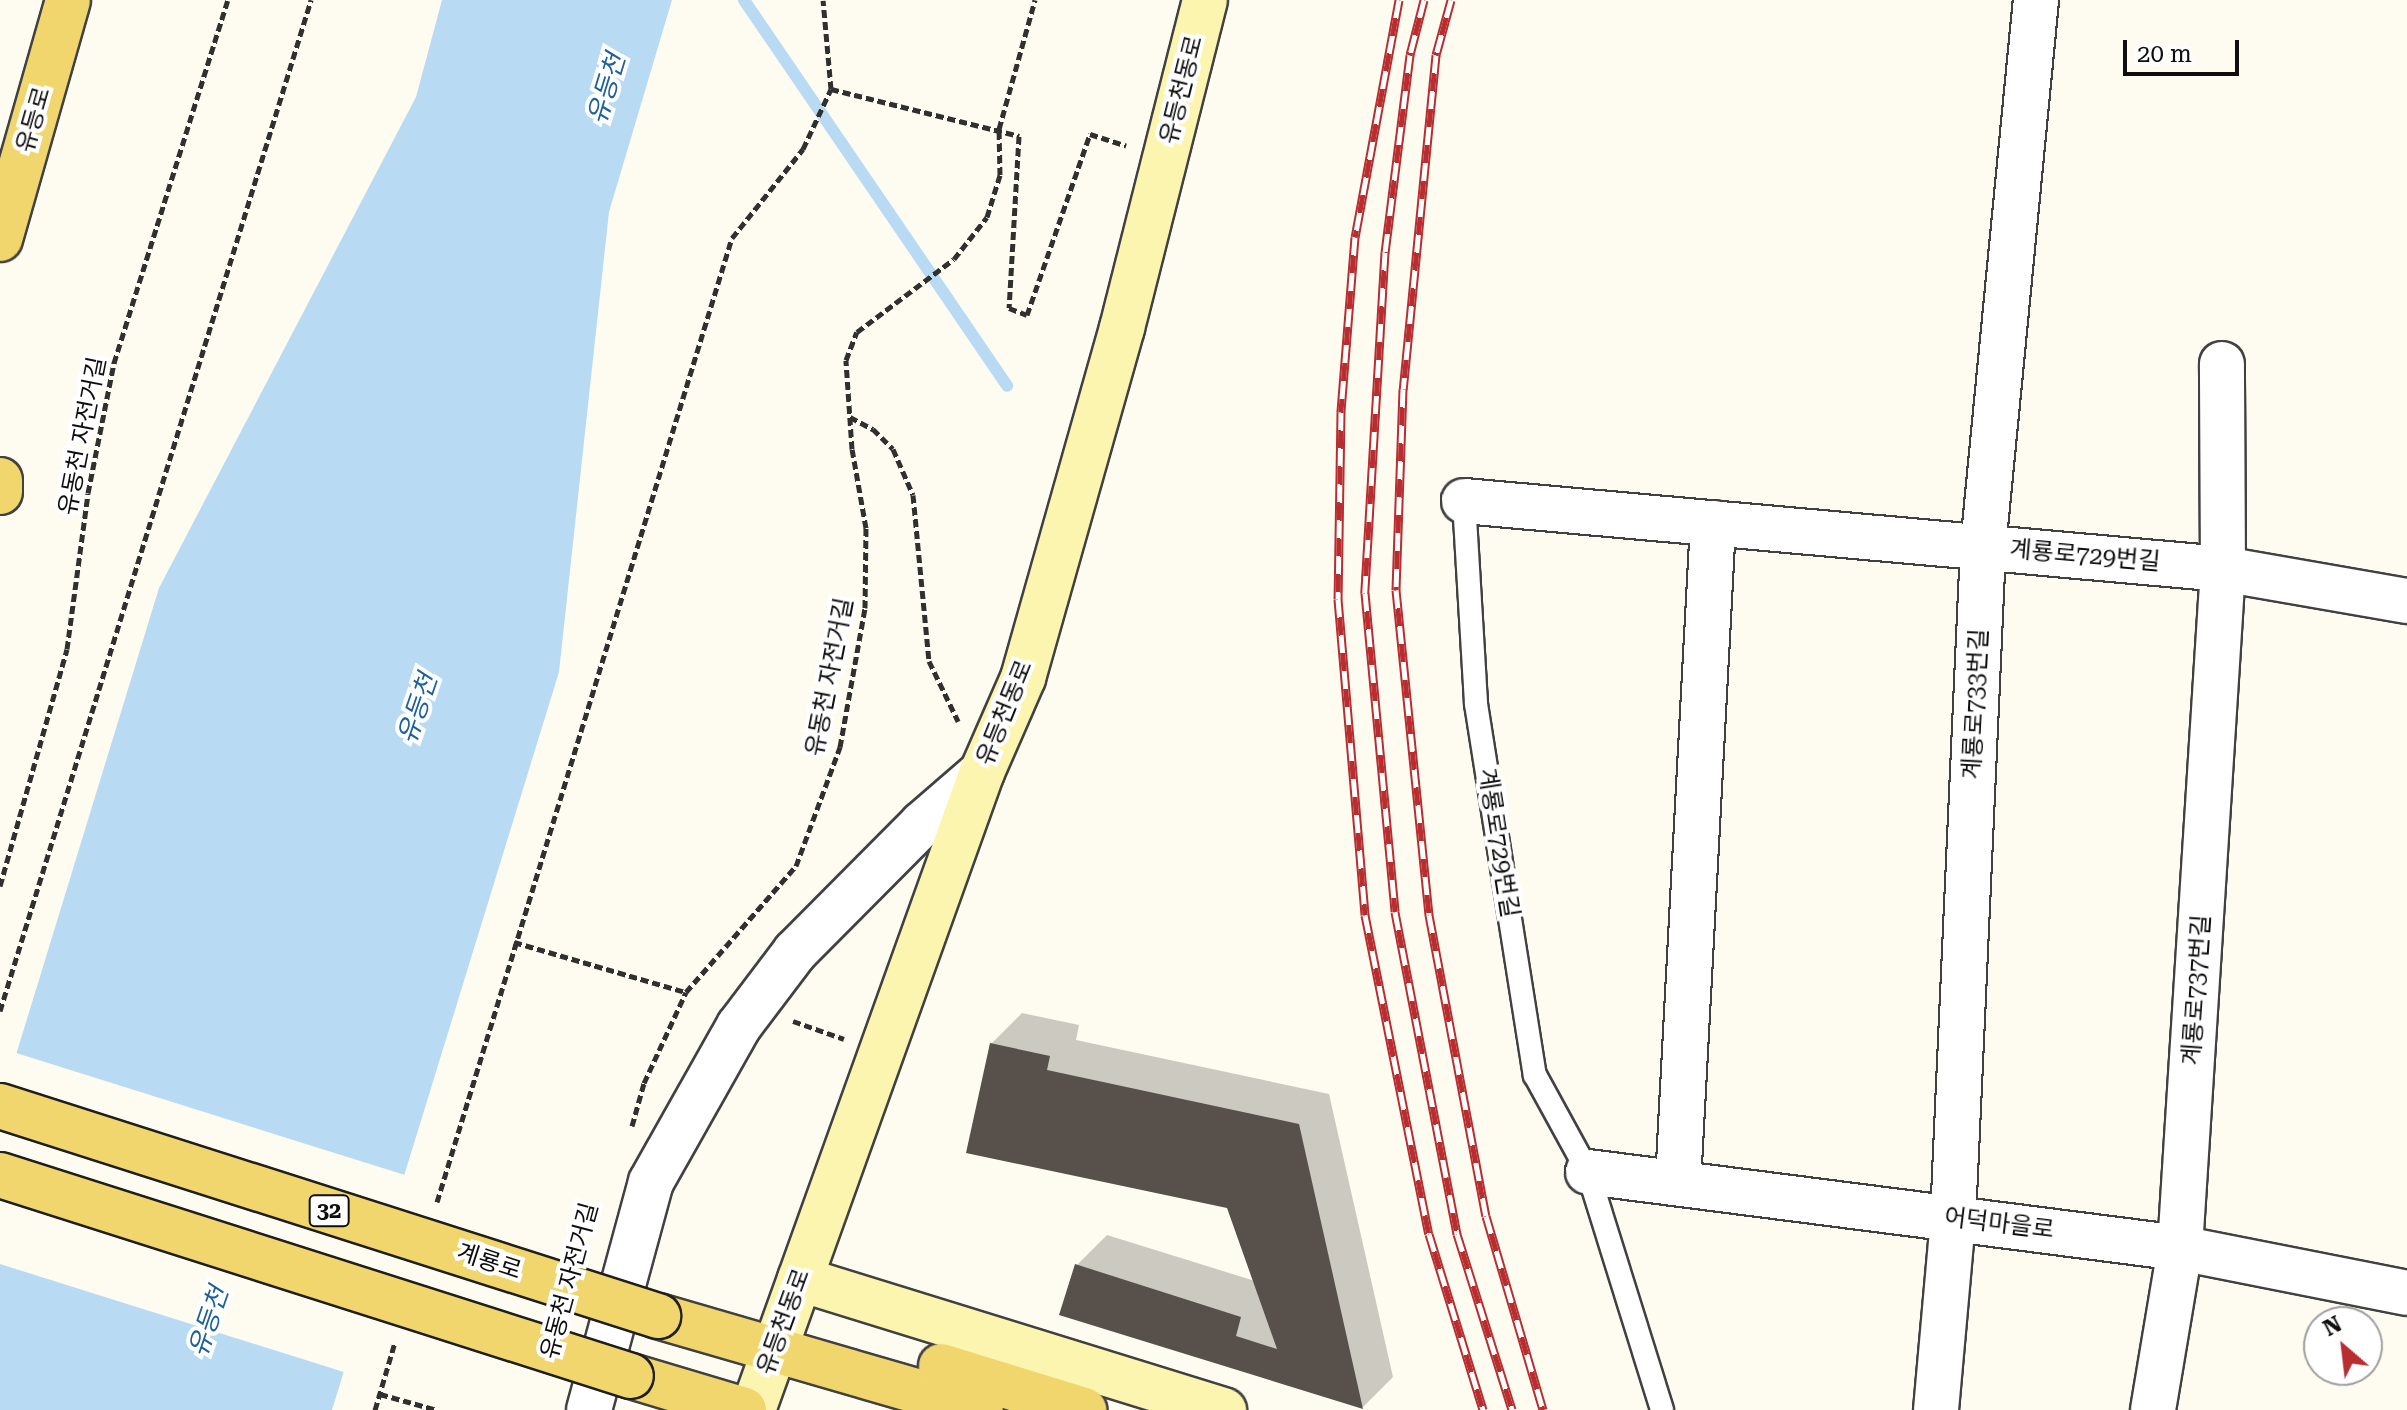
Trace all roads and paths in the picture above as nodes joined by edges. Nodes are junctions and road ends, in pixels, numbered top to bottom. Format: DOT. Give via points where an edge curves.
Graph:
graph roads {
  1 [pos="68,0"];
  2 [pos="228,0"];
  3 [pos="311,0"];
  4 [pos="823,0"];
  5 [pos="1035,0"];
  6 [pos="1205,0"];
  7 [pos="2036,0"];
  8 [pos="831,89"];
  9 [pos="999,129"];
  10 [pos="1165,160"];
  11 [pos="0,239"];
  12 [pos="2222,364"];
  13 [pos="849,416"];
  14 [pos="0,480"];
  15 [pos="0,492"];
  16 [pos="1464,501"];
  17 [pos="1713,523"];
  18 [pos="1983,547"];
  19 [pos="2223,569"];
  20 [pos="2407,601"];
  21 [pos="982,772"];
  22 [pos="0,886"];
  23 [pos="514,942"];
  24 [pos="686,992"];
  25 [pos="0,1011"];
  26 [pos="779,1017"];
  27 [pos="826,1032"];
  28 [pos="0,1106"];
  29 [pos="628,1141"];
  30 [pos="1588,1172"];
  31 [pos="0,1175"];
  32 [pos="1678,1183"];
  33 [pos="433,1213"];
  34 [pos="1953,1219"];
  35 [pos="2180,1248"];
  36 [pos="800,1279"];
  37 [pos="2407,1293"];
  38 [pos="398,1334"];
  39 [pos="775,1346"];
  40 [pos="846,1367"];
  41 [pos="380,1394"];
  42 [pos="375,1410"];
  43 [pos="437,1410"];
  44 [pos="589,1410"];
  45 [pos="744,1410"];
  46 [pos="753,1410"];
  47 [pos="981,1410"];
  48 [pos="1084,1410"];
  49 [pos="1224,1410"];
  50 [pos="1662,1410"];
  51 [pos="1936,1410"];
  52 [pos="2153,1410"];
  1 -- 11 [label="main road, 유등로"];
  2 -- 22 [label="path, 유동천 자전거길" via="114,363 88,493 67,649"];
  3 -- 25 [label="path"];
  4 -- 8 [label="path"];
  5 -- 9 [label="path, 유동천 자전거길"];
  6 -- 10 [label="main road, 유등천동로"];
  7 -- 18 [label="street, 계룡로733번길"];
  8 -- 9 [label="path"];
  8 -- 23 [label="path" via="803,149 732,238"];
  9 -- 10 [label="path" via="1019,136 1009,308 1027,315 1090,134"];
  9 -- 13 [label="path, 유동천 자전거길" via="1000,175 987,217 940,271 857,332 846,360"];
  10 -- 21 [label="main road, 유등천동로" via="1023,678"];
  12 -- 19 [label="street, 계룡로737번길"];
  13 -- 21 [label="path" via="873,429 903,467 913,495 929,661"];
  13 -- 24 [label="path, 유동천 자전거길" via="866,528 865,608 840,747 796,866"];
  14 -- 15 [label="main road"];
  16 -- 17 [label="street, 계룡로729번길"];
  16 -- 30 [label="lane, 계룡로729번길" via="1476,704 1535,1075"];
  17 -- 18 [label="street, 계룡로729번길"];
  17 -- 32 [label="street"];
  18 -- 19 [label="street, 계룡로729번길"];
  18 -- 34 [label="street, 계룡로733번길"];
  19 -- 20 [label="street, 계룡로729번길"];
  19 -- 35 [label="street, 계룡로737번길"];
  21 -- 36 [label="main road, 유등천동로"];
  21 -- 44 [label="street" via="922,824 795,952 739,1026 651,1182"];
  23 -- 24 [label="path"];
  23 -- 33 [label="path"];
  24 -- 29 [label="path, 유동천 자전거길" via="644,1083"];
  26 -- 27 [label="path"];
  28 -- 39 [label="main road, 계룡로 / 32, bridge" via="658,1316"];
  30 -- 32 [label="street, 어덕마을로"];
  30 -- 50 [label="lane, 계룡로729번길"];
  31 -- 45 [label="main road, bridge"];
  32 -- 34 [label="street, 어덕마을로"];
  34 -- 35 [label="street, 어덕마을로"];
  34 -- 51 [label="street, 계룡로733번길"];
  35 -- 37 [label="street, 어덕마을로"];
  35 -- 52 [label="street, 계룡로737번길"];
  36 -- 39 [label="main road, 유등천동로"];
  36 -- 49 [label="main road"];
  38 -- 41 [label="path"];
  39 -- 40 [label="main road, 계룡로 / 32"];
  39 -- 46 [label="main road, 유등천동로"];
  40 -- 47 [label="main road, 계룡로 / 32"];
  40 -- 48 [label="main road" via="882,1349"];
  41 -- 42 [label="path"];
  41 -- 43 [label="path"];
}
